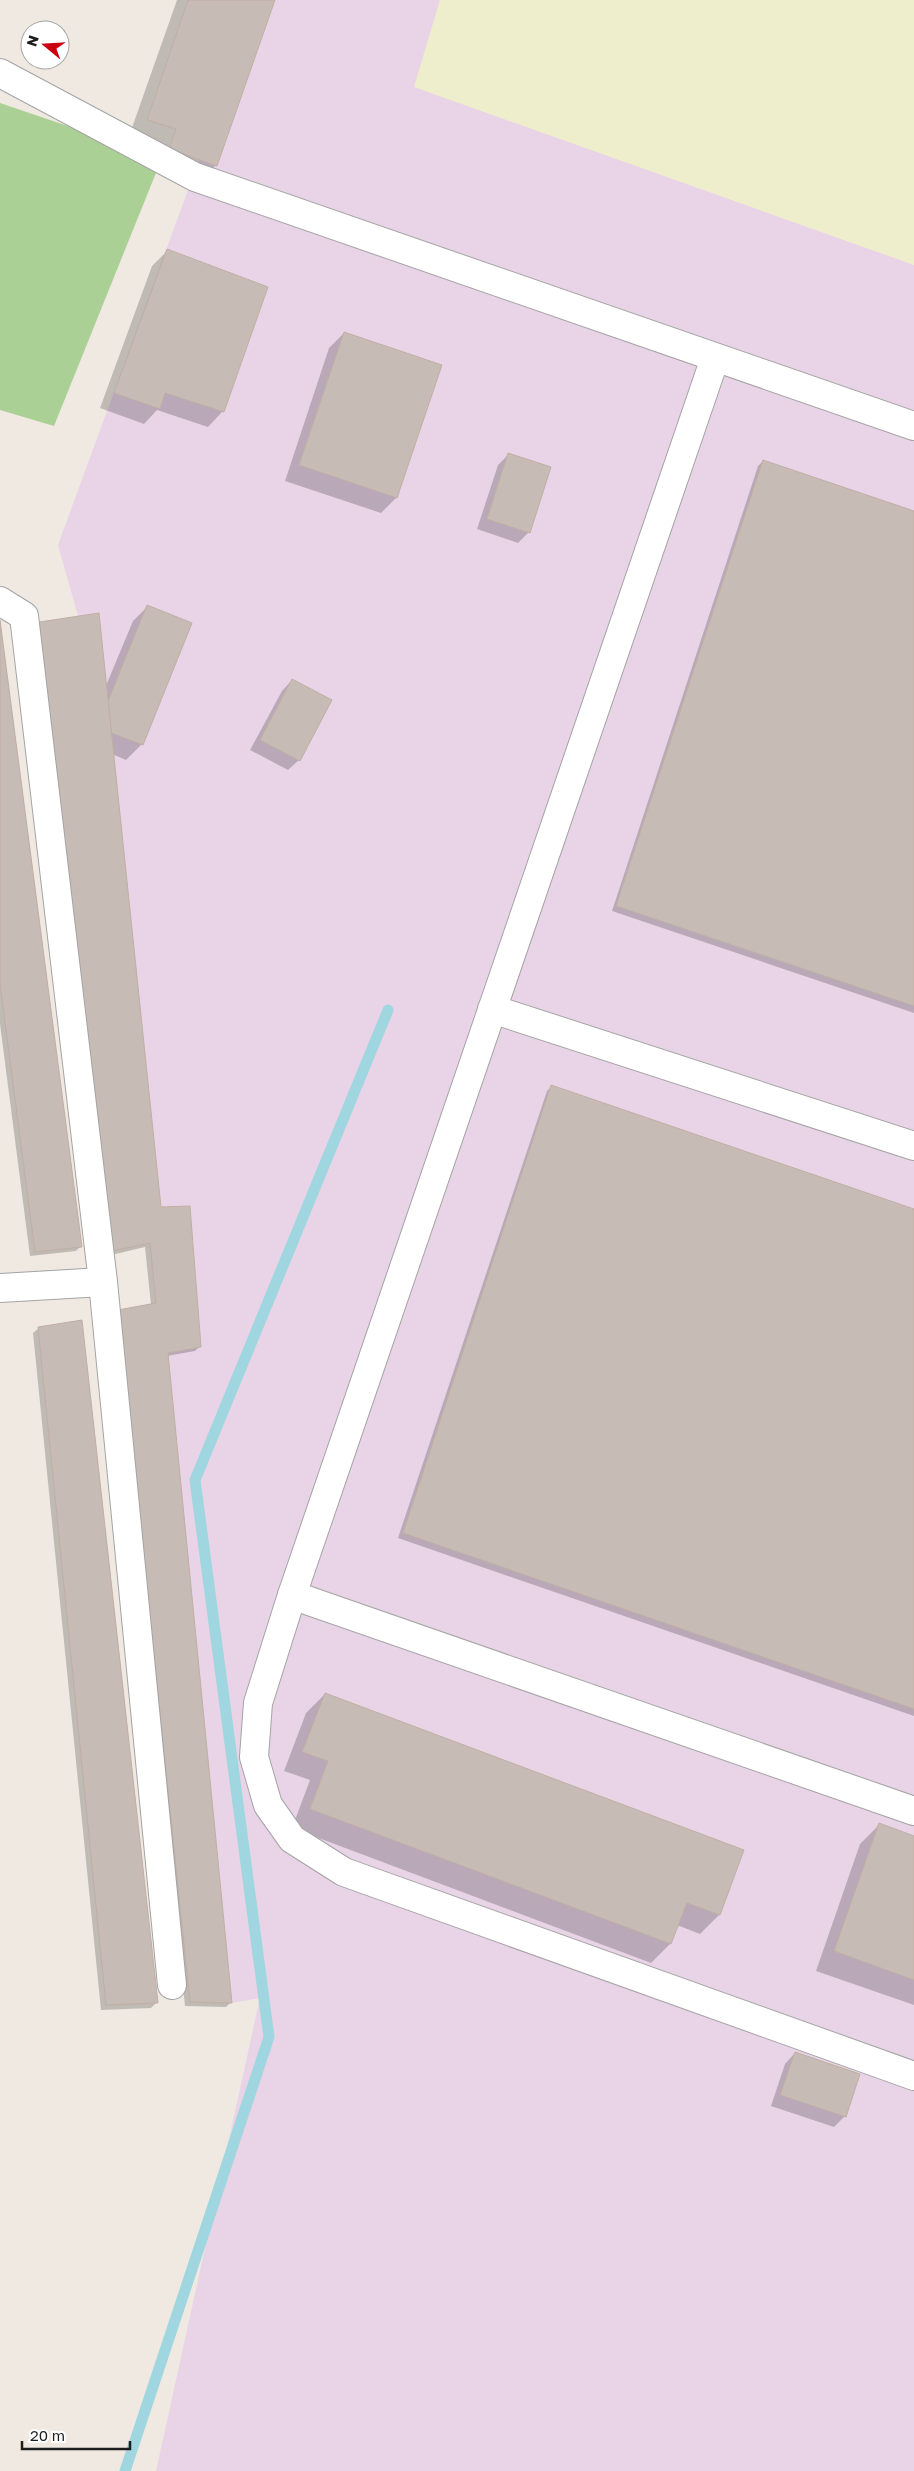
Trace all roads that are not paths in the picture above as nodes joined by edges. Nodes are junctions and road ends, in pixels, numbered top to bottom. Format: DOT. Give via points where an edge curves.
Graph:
graph roads {
  1 [pos="0,73"];
  2 [pos="715,358"];
  3 [pos="914,426"];
  4 [pos="0,602"];
  5 [pos="492,1009"];
  6 [pos="914,1146"];
  7 [pos="103,1282"];
  8 [pos="0,1288"];
  9 [pos="292,1595"];
  10 [pos="914,1811"];
  11 [pos="172,1985"];
  12 [pos="914,2076"];
  1 -- 2 [label="lane" via="194,177"];
  2 -- 3 [label="lane"];
  2 -- 5 [label="lane"];
  4 -- 7 [label="lane" via="24,616"];
  5 -- 6 [label="lane"];
  5 -- 9 [label="lane"];
  7 -- 8 [label="lane"];
  7 -- 11 [label="lane"];
  9 -- 10 [label="lane"];
  9 -- 12 [label="lane" via="258,1703 254,1757 268,1805 292,1839 344,1872"];
}
